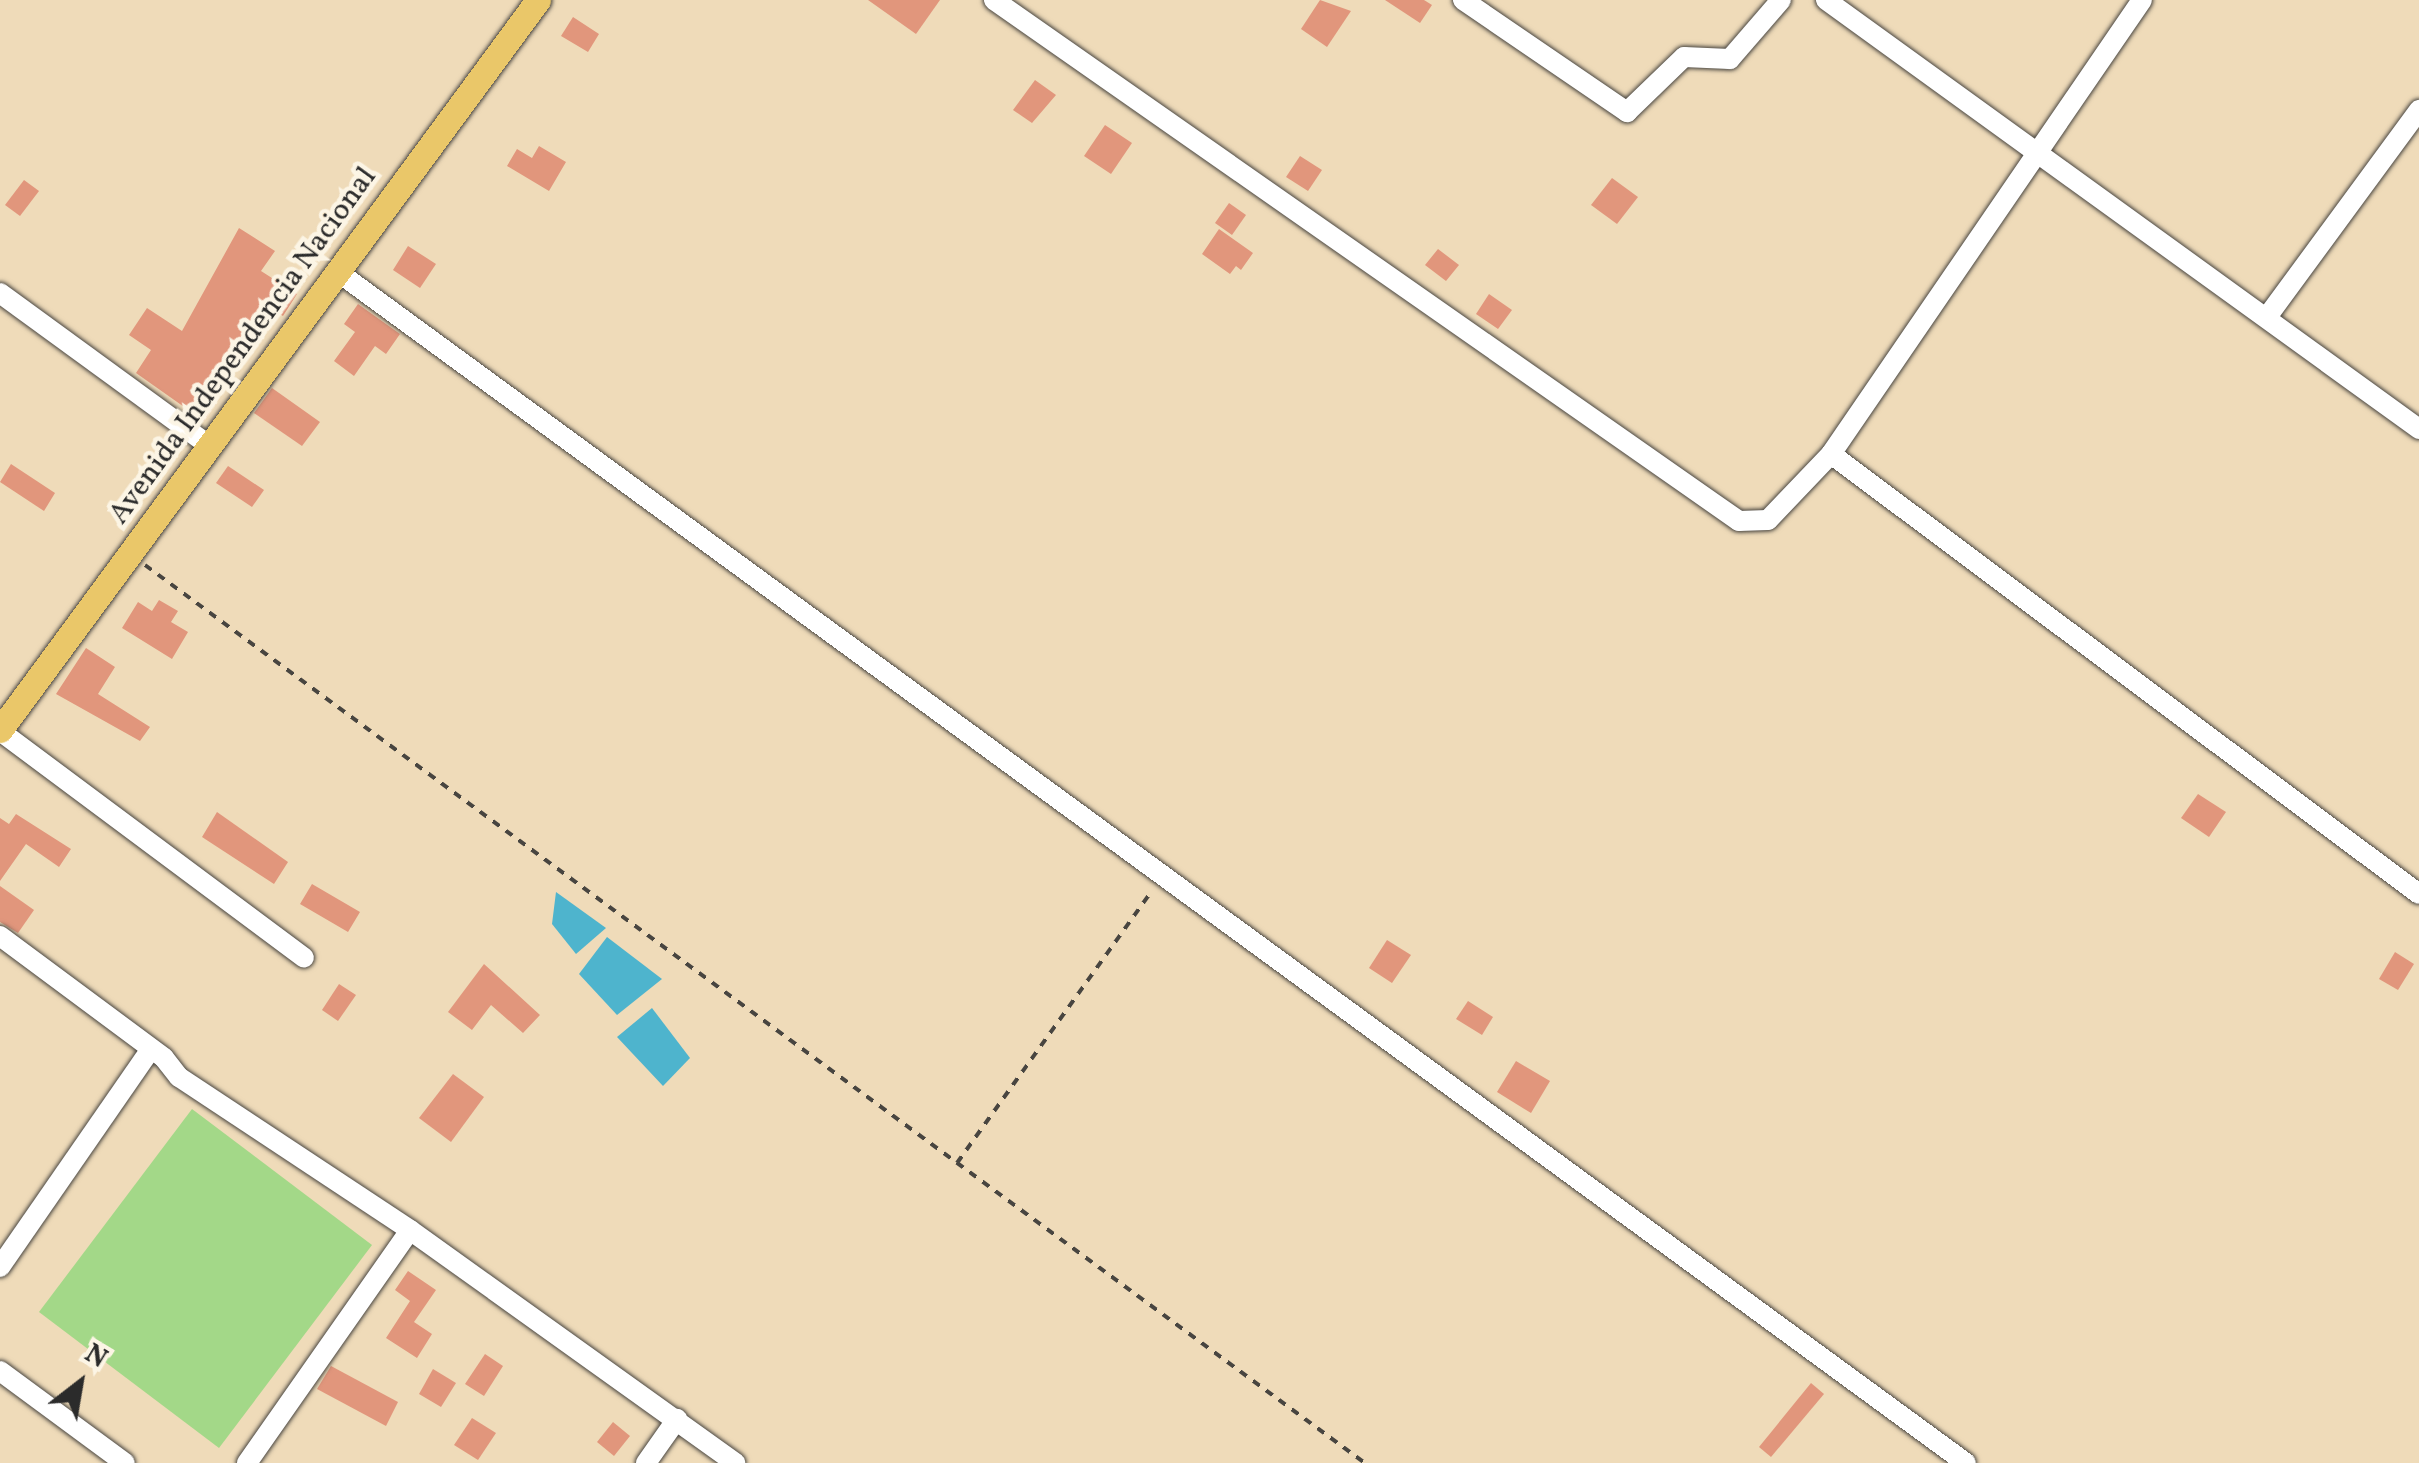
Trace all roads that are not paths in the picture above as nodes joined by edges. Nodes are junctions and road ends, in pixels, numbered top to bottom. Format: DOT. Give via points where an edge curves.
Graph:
graph roads {
  1 [pos="538,0"];
  2 [pos="994,0"];
  3 [pos="1463,0"];
  4 [pos="1781,0"];
  5 [pos="1826,0"];
  6 [pos="2142,0"];
  7 [pos="2419,110"];
  8 [pos="2038,152"];
  9 [pos="338,272"];
  10 [pos="0,293"];
  11 [pos="2267,317"];
  12 [pos="2419,429"];
  13 [pos="210,446"];
  14 [pos="1830,454"];
  15 [pos="0,731"];
  16 [pos="2419,894"];
  17 [pos="0,936"];
  18 [pos="304,958"];
  19 [pos="151,1049"];
  20 [pos="410,1230"];
  21 [pos="0,1267"];
  22 [pos="0,1372"];
  23 [pos="677,1419"];
  24 [pos="125,1463"];
  25 [pos="247,1463"];
  26 [pos="646,1463"];
  27 [pos="736,1463"];
  28 [pos="1966,1463"];
  1 -- 9 [label="main road, Avenida Independencia Nacional"];
  2 -- 14 [label="street" via="1739,520 1768,520"];
  3 -- 4 [label="street" via="1627,112 1684,56 1730,59"];
  5 -- 8 [label="street"];
  6 -- 8 [label="street"];
  7 -- 11 [label="street"];
  8 -- 11 [label="street"];
  8 -- 14 [label="street"];
  9 -- 13 [label="main road, Avenida Independencia Nacional"];
  9 -- 28 [label="street"];
  10 -- 13 [label="street"];
  11 -- 12 [label="street"];
  13 -- 15 [label="main road, Avenida Independencia Nacional"];
  14 -- 16 [label="street"];
  15 -- 18 [label="street"];
  17 -- 19 [label="street"];
  19 -- 20 [label="street" via="179,1077"];
  19 -- 21 [label="street"];
  20 -- 23 [label="street"];
  20 -- 25 [label="street"];
  22 -- 24 [label="street"];
  23 -- 26 [label="street"];
  23 -- 27 [label="street"];
}
